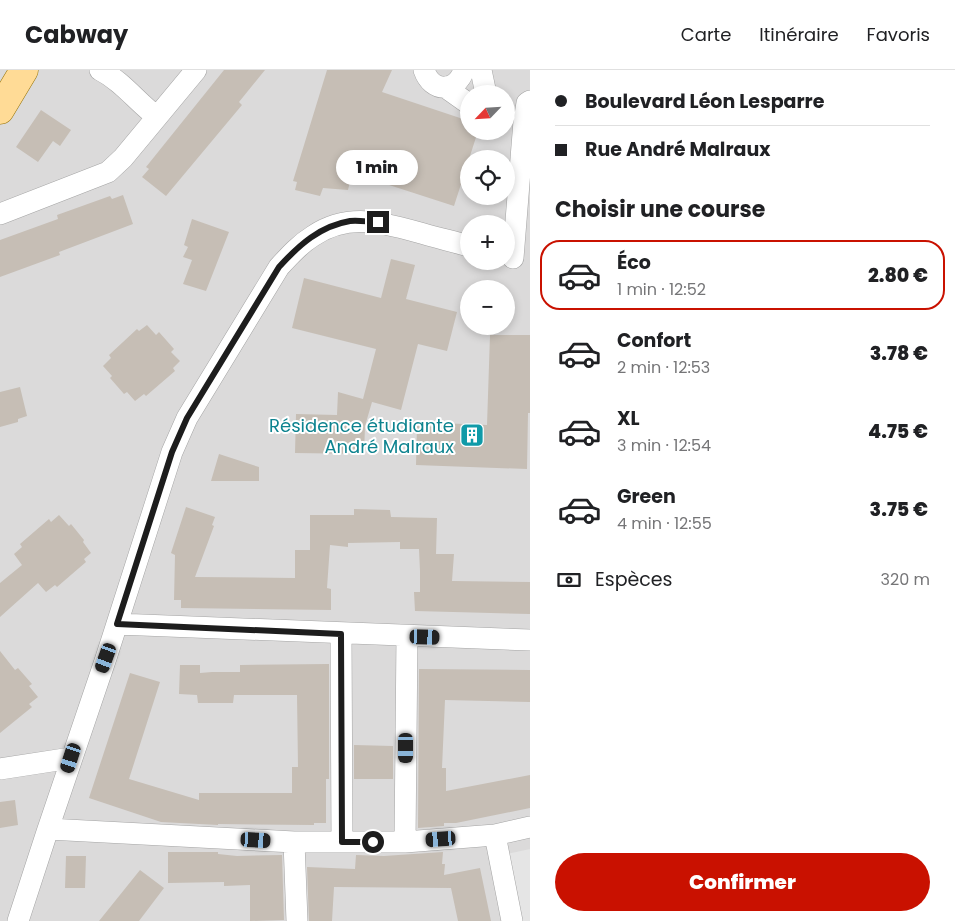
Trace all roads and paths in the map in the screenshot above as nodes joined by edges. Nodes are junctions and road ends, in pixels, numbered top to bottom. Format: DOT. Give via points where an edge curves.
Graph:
graph roads {
  1 [pos="24,70"];
  2 [pos="100,70"];
  3 [pos="196,70"];
  4 [pos="424,70"];
  5 [pos="464,70"];
  6 [pos="481,70"];
  7 [pos="484,85"];
  8 [pos="445,87"];
  9 [pos="460,98"];
  10 [pos="530,101"];
  11 [pos="0,110"];
  12 [pos="157,117"];
  13 [pos="0,214"];
  14 [pos="460,244"];
  15 [pos="516,259"];
  16 [pos="117,624"];
  17 [pos="341,634"];
  18 [pos="408,636"];
  19 [pos="530,640"];
  20 [pos="71,758"];
  21 [pos="0,769"];
  22 [pos="530,827"];
  23 [pos="48,829"];
  24 [pos="495,835"];
  25 [pos="294,842"];
  26 [pos="342,842"];
  27 [pos="405,842"];
  28 [pos="18,921"];
  29 [pos="297,921"];
  30 [pos="512,921"];
  1 -- 11 [label="main road"];
  2 -- 12 [label="street" via="126,88"];
  3 -- 12 [label="street"];
  4 -- 8 [label="street" via="429,82"];
  5 -- 8 [label="street" via="460,80 451,87"];
  6 -- 7 [label="street"];
  8 -- 9 [label="street"];
  10 -- 15 [label="street" via="524,122"];
  12 -- 13 [label="street" via="108,172"];
  14 -- 16 [label="street" via="378,222 351,221 314,234 296,248 279,267 187,418 172,452"];
  16 -- 17 [label="street"];
  16 -- 20 [label="street"];
  17 -- 18 [label="street"];
  17 -- 26 [label="street"];
  18 -- 19 [label="street"];
  18 -- 27 [label="street"];
  20 -- 21 [label="street"];
  20 -- 23 [label="street"];
  22 -- 24 [label="street"];
  23 -- 25 [label="street"];
  23 -- 28 [label="street"];
  24 -- 27 [label="street"];
  24 -- 30 [label="street"];
  25 -- 26 [label="street"];
  25 -- 29 [label="street"];
  26 -- 27 [label="street"];
}
